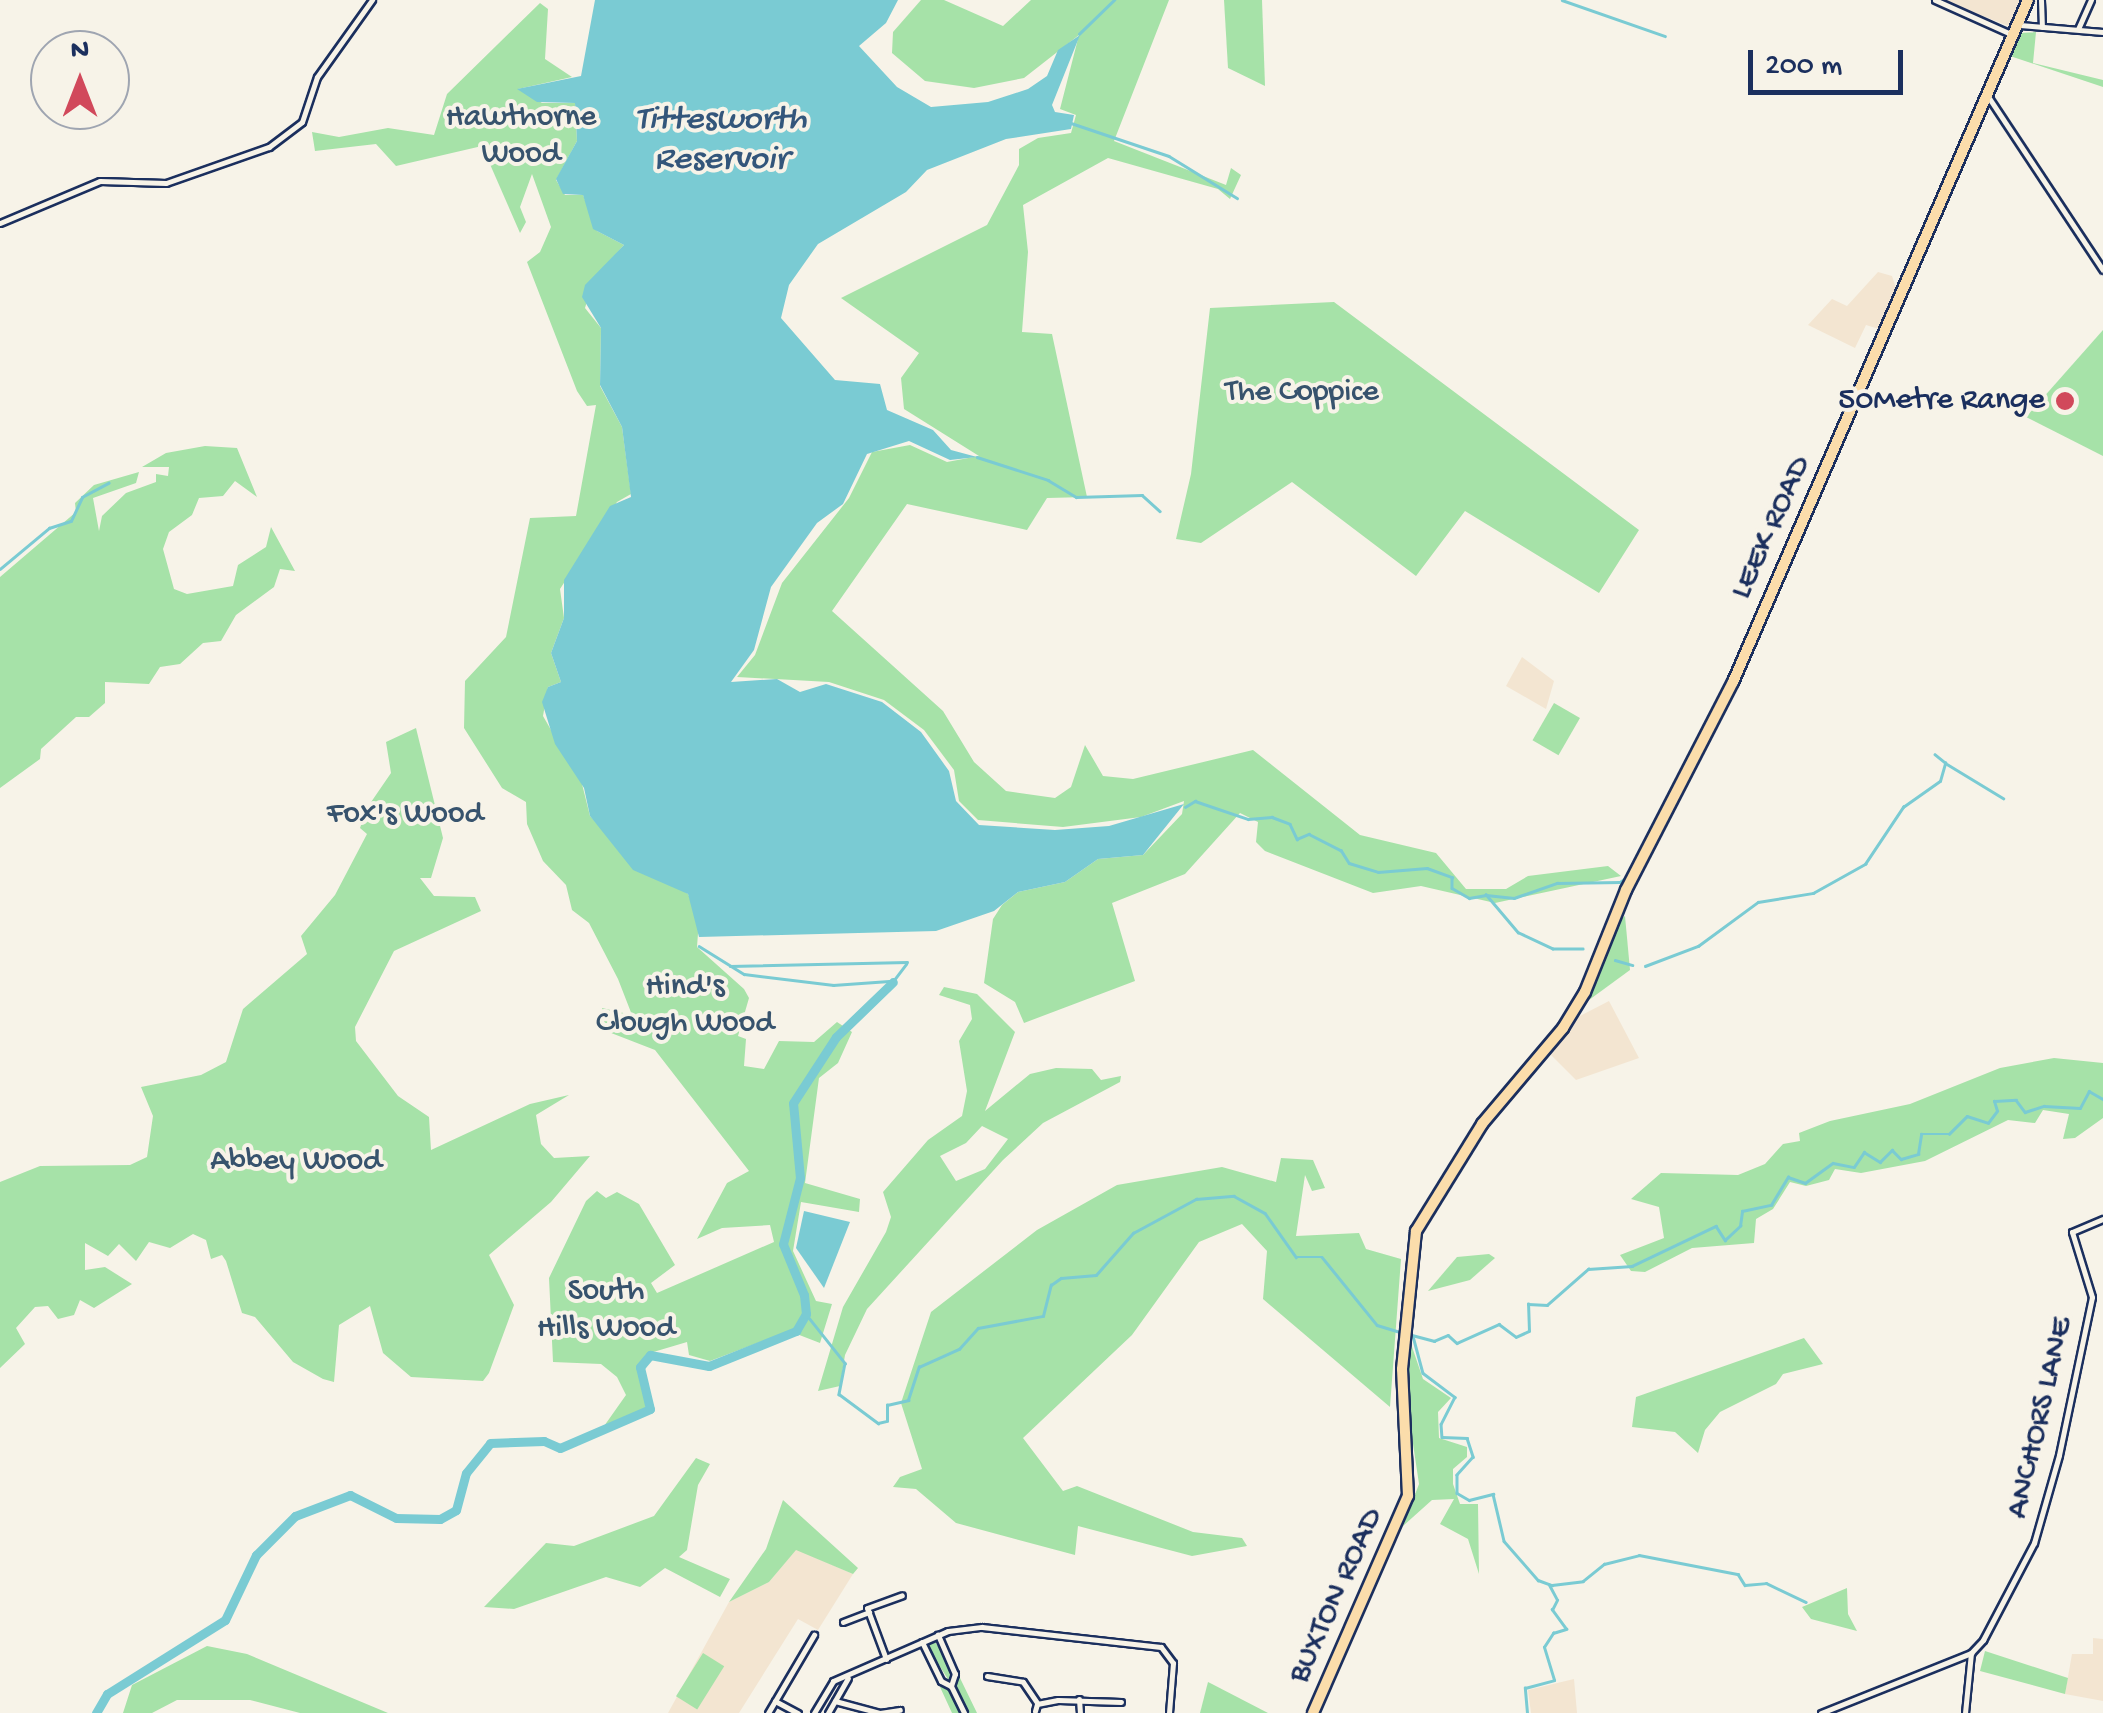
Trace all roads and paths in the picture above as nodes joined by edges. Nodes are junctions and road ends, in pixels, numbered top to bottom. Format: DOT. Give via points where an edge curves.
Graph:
graph roads {
  1 [pos="372,0"];
  2 [pos="1935,0"];
  3 [pos="2028,0"];
  4 [pos="2041,0"];
  5 [pos="2091,0"];
  6 [pos="2042,27"];
  7 [pos="2015,29"];
  8 [pos="2078,30"];
  9 [pos="2103,32"];
  10 [pos="1986,96"];
  11 [pos="0,223"];
  12 [pos="2103,270"];
  13 [pos="1572,1013"];
  14 [pos="2103,1218"];
  15 [pos="902,1594"];
  16 [pos="869,1612"];
  17 [pos="843,1622"];
  18 [pos="814,1635"];
  19 [pos="938,1635"];
  20 [pos="922,1642"];
  21 [pos="1970,1653"];
  22 [pos="886,1659"];
  23 [pos="850,1675"];
  24 [pos="987,1676"];
  25 [pos="830,1684"];
  26 [pos="951,1686"];
  27 [pos="841,1690"];
  28 [pos="1080,1699"];
  29 [pos="775,1701"];
  30 [pos="835,1701"];
  31 [pos="1121,1702"];
  32 [pos="1037,1704"];
  33 [pos="900,1710"];
  34 [pos="1035,1712"];
  35 [pos="768,1713"];
  36 [pos="798,1713"];
  37 [pos="814,1713"];
  38 [pos="828,1713"];
  39 [pos="964,1713"];
  40 [pos="1080,1713"];
  41 [pos="1170,1713"];
  42 [pos="1313,1713"];
  43 [pos="1821,1713"];
  44 [pos="1965,1713"];
  1 -- 11 [label="street" via="317,76 302,122 269,147 166,184 100,181"];
  2 -- 7 [label="street"];
  3 -- 7 [label="highway, LEEK ROAD"];
  4 -- 6 [label="street"];
  5 -- 8 [label="street"];
  6 -- 7 [label="street"];
  6 -- 8 [label="street"];
  7 -- 10 [label="highway, LEEK ROAD"];
  8 -- 9 [label="street"];
  10 -- 12 [label="street"];
  10 -- 13 [label="highway, LEEK ROAD" via="1726,697 1626,890"];
  13 -- 42 [label="highway, BUXTON ROAD" via="1482,1124 1416,1232 1402,1369 1408,1496"];
  14 -- 21 [label="street, ANCHORS LANE" via="2072,1232 2091,1303 2034,1543"];
  15 -- 16 [label="street"];
  16 -- 17 [label="street"];
  16 -- 22 [label="street"];
  18 -- 29 [label="street"];
  19 -- 20 [label="street"];
  19 -- 26 [label="street" via="956,1674"];
  19 -- 41 [label="street" via="982,1627 1153,1643 1167,1652 1174,1671"];
  20 -- 22 [label="street"];
  20 -- 26 [label="street" via="940,1682"];
  21 -- 43 [label="street"];
  21 -- 44 [label="street"];
  22 -- 23 [label="street"];
  23 -- 25 [label="street"];
  23 -- 27 [label="street"];
  24 -- 32 [label="street" via="1023,1682"];
  25 -- 27 [label="street"];
  25 -- 37 [label="street"];
  26 -- 39 [label="street"];
  27 -- 30 [label="street"];
  28 -- 31 [label="street"];
  28 -- 32 [label="street"];
  28 -- 40 [label="street"];
  29 -- 35 [label="street"];
  29 -- 36 [label="street"];
  30 -- 33 [label="street" via="880,1713"];
  30 -- 38 [label="street"];
  32 -- 34 [label="street"];
}
